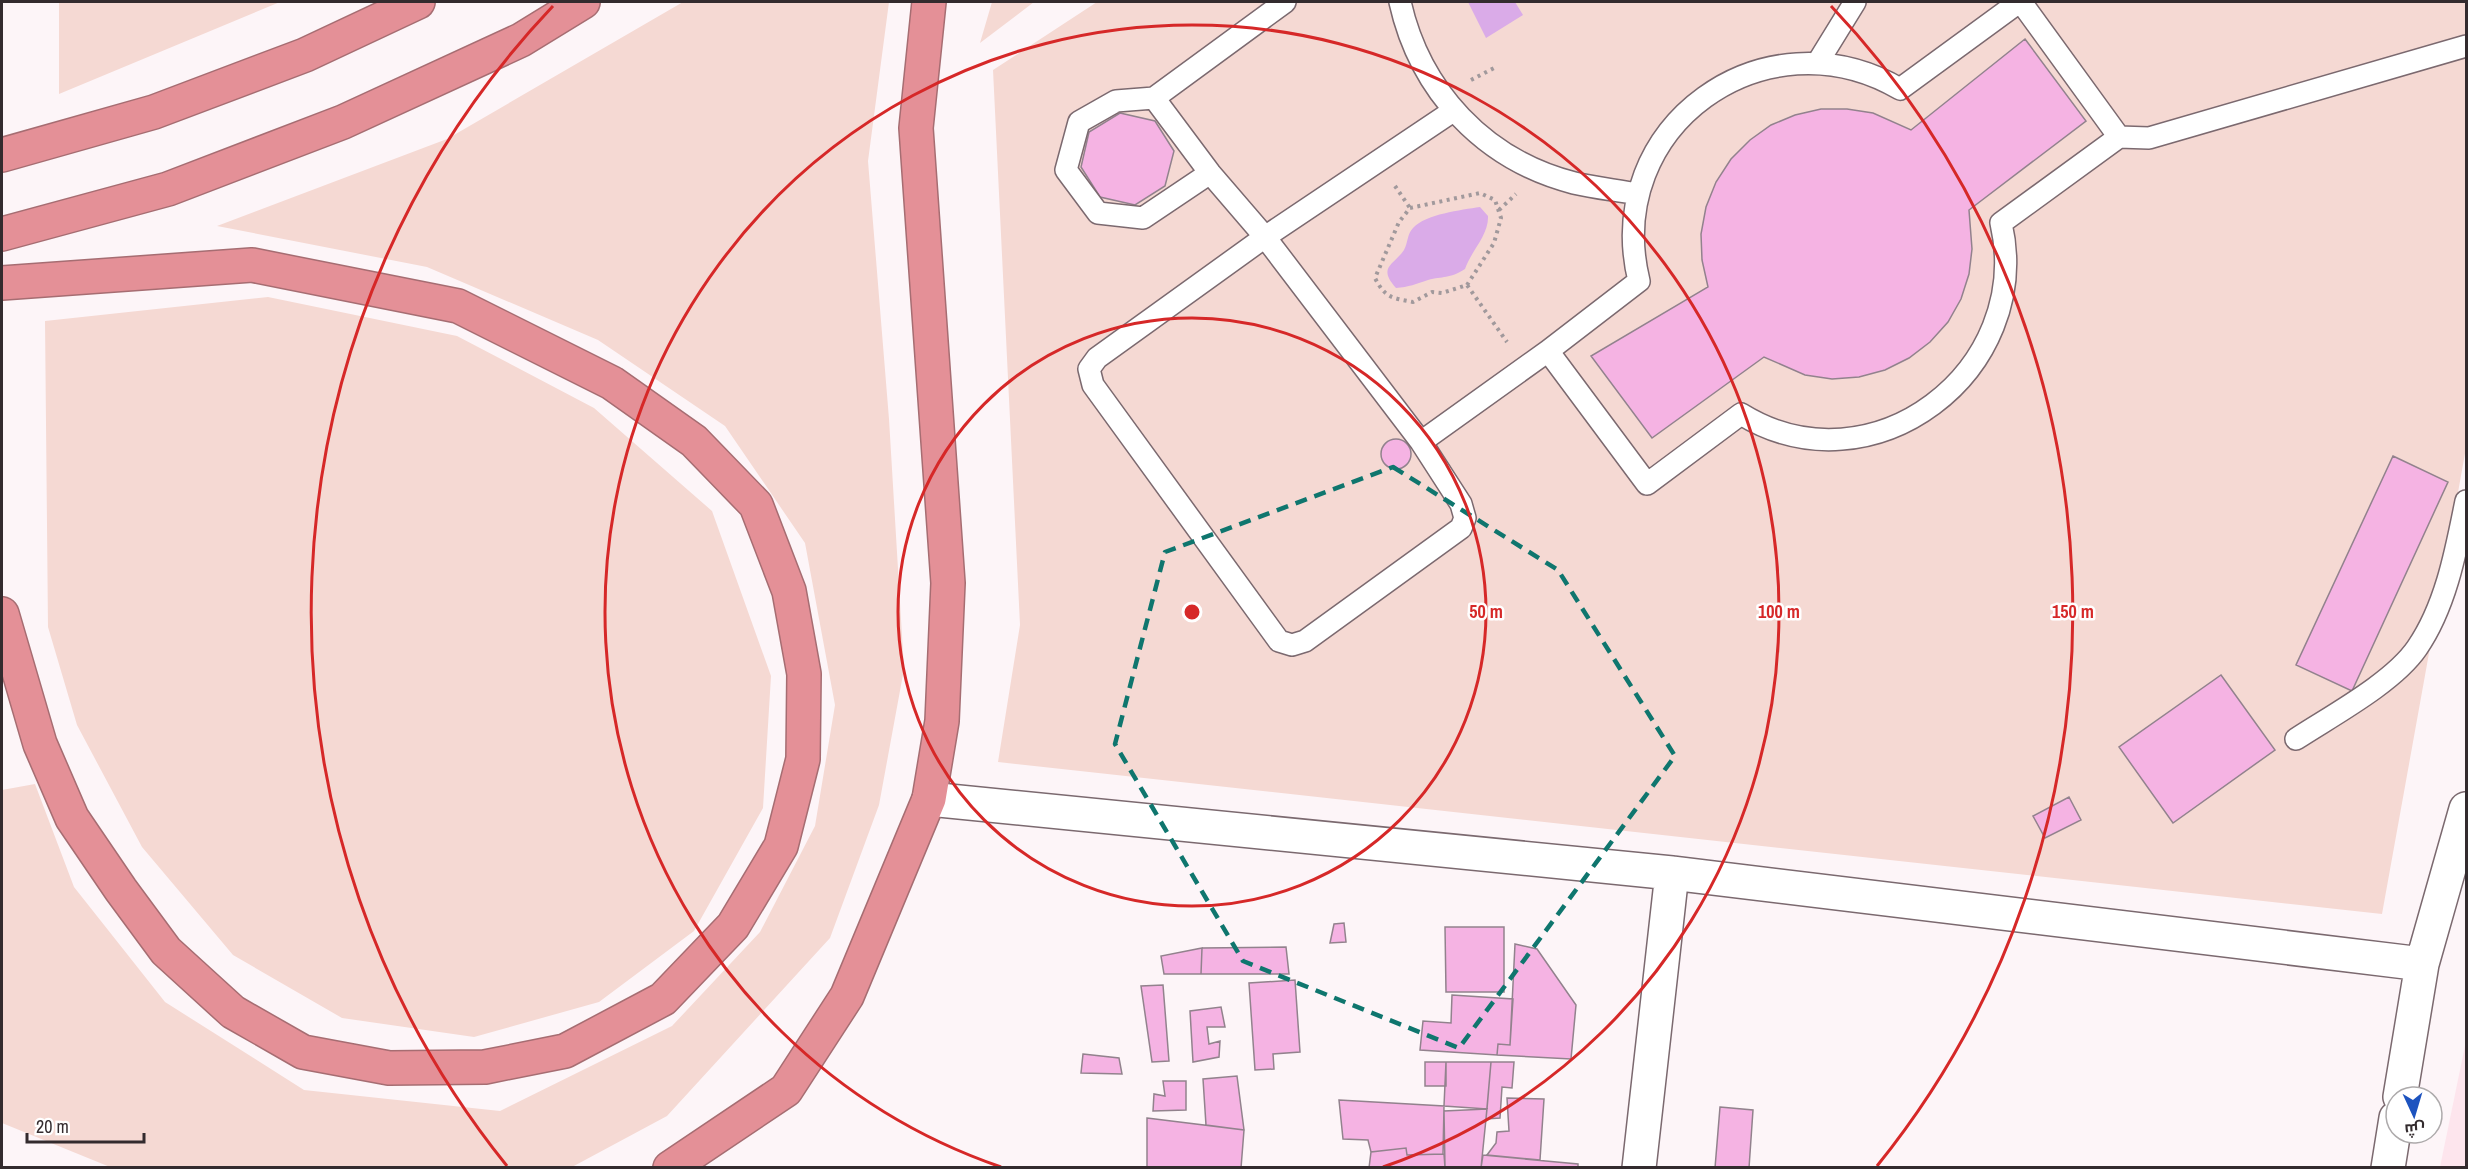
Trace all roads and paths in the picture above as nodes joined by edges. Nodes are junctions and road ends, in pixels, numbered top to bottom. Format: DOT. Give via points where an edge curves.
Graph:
graph roads {
  1 [pos="418,2"];
  2 [pos="583,2"];
  3 [pos="928,2"];
  4 [pos="1285,2"];
  5 [pos="1400,2"];
  6 [pos="1856,2"];
  7 [pos="2020,2"];
  8 [pos="2466,46"];
  9 [pos="1818,62"];
  10 [pos="1154,98"];
  11 [pos="1453,111"];
  12 [pos="2119,137"];
  13 [pos="2,155"];
  14 [pos="1210,173"];
  15 [pos="1638,194"];
  16 [pos="2,234"];
  17 [pos="1265,237"];
  18 [pos="2,283"];
  19 [pos="1467,285"];
  20 [pos="1548,351"];
  21 [pos="1525,367"];
  22 [pos="1421,442"];
  23 [pos="2466,501"];
  24 [pos="2,614"];
  25 [pos="2296,739"];
  26 [pos="929,799"];
  27 [pos="2466,809"];
  28 [pos="1672,873"];
  29 [pos="2422,964"];
  30 [pos="2402,1085"];
  31 [pos="786,1090"];
  32 [pos="2392,1145"];
  33 [pos="670,1167"];
  34 [pos="708,1167"];
  35 [pos="1639,1167"];
  36 [pos="2388,1167"];
  1 -- 13 [label="highway" via="305,55 154,112"];
  2 -- 16 [label="highway" via="521,39 342,123 168,189"];
  3 -- 26 [label="highway" via="916,128 948,583 942,722"];
  4 -- 10 [label="lane"];
  5 -- 11 [label="lane" via="1407,33 1426,74"];
  6 -- 9 [label="lane"];
  7 -- 9 [label="lane" via="1900,89 1852,68"];
  7 -- 12 [label="lane"];
  8 -- 12 [label="lane" via="2150,138"];
  9 -- 15 [label="lane" via="1750,72 1719,86 1691,106 1668,132 1650,162"];
  10 -- 14 [label="lane"];
  10 -- 14 [label="lane" via="1116,101 1079,122 1066,170 1098,213 1143,218"];
  11 -- 15 [label="lane" via="1488,143 1529,167 1574,183"];
  11 -- 17 [label="lane"];
  12 -- 20 [label="lane" via="2001,223 2006,274 2001,308 1989,340 1948,395 1920,415 1889,429 1821,439 1787,433 1741,414 1647,484"];
  14 -- 17 [label="lane"];
  15 -- 20 [label="lane" via="1633,227 1639,280"];
  17 -- 22 [label="lane"];
  17 -- 22 [label="lane" via="1097,358 1089,369 1093,385 1279,641 1292,645 1305,641 1461,528 1465,518 1461,504"];
  18 -- 24 [label="highway" via="252,265 458,306 612,383 694,441 756,505 789,591 804,674 803,759 781,846 733,926 663,999 565,1051 485,1067 389,1068 303,1052 233,1012 166,951 72,818 40,744"];
  19 -- 19 [label="path" via="1432,292 1413,302 1382,292 1376,278 1410,208 1480,193 1495,200 1501,218 1494,243"];
  19 -- 21 [label="path"];
  20 -- 21 [label="lane"];
  21 -- 22 [label="lane"];
  23 -- 25 [label="lane" via="2451,570 2416,649 2399,668 2363,695"];
  26 -- 28 [label="street"];
  26 -- 31 [label="highway" via="847,996"];
  27 -- 29 [label="street"];
  28 -- 29 [label="street"];
  28 -- 35 [label="street"];
  29 -- 30 [label="street"];
  31 -- 33 [label="highway"];
  31 -- 34 [label="highway"];
  32 -- 36 [label="street"];
}
